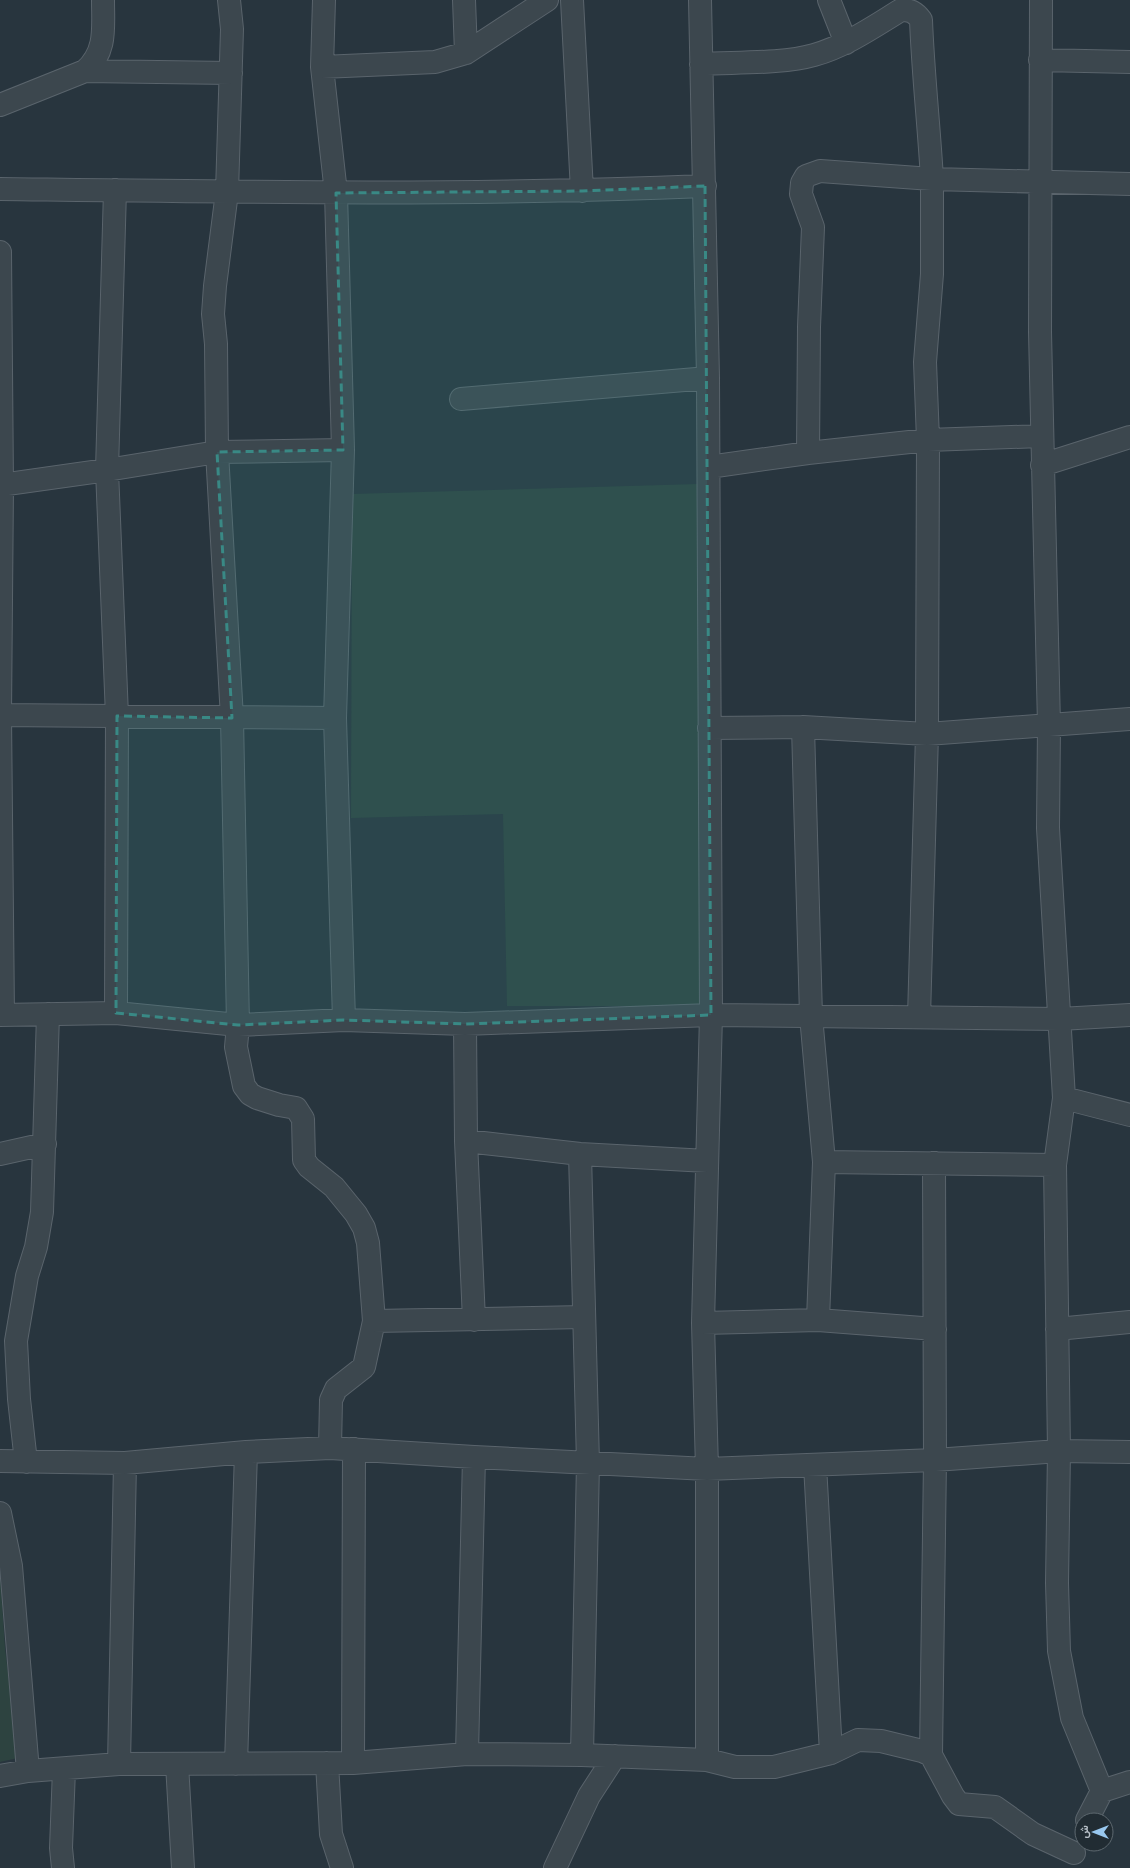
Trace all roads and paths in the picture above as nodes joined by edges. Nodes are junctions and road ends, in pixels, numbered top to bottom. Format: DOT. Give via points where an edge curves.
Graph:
graph roads {
  1 [pos="103,0"];
  2 [pos="229,0"];
  3 [pos="324,0"];
  4 [pos="464,0"];
  5 [pos="547,0"];
  6 [pos="572,0"];
  7 [pos="700,0"];
  8 [pos="829,0"];
  9 [pos="1041,0"];
  10 [pos="846,43"];
  11 [pos="466,52"];
  12 [pos="1040,60"];
  13 [pos="1130,62"];
  14 [pos="701,64"];
  15 [pos="322,67"];
  16 [pos="84,71"];
  17 [pos="231,73"];
  18 [pos="0,105"];
  19 [pos="932,179"];
  20 [pos="1040,182"];
  21 [pos="1130,184"];
  22 [pos="705,186"];
  23 [pos="0,189"];
  24 [pos="115,190"];
  25 [pos="582,191"];
  26 [pos="227,192"];
  27 [pos="336,193"];
  28 [pos="0,252"];
  29 [pos="708,378"];
  30 [pos="461,399"];
  31 [pos="1041,436"];
  32 [pos="1130,437"];
  33 [pos="928,440"];
  34 [pos="343,450"];
  35 [pos="217,452"];
  36 [pos="808,453"];
  37 [pos="1042,465"];
  38 [pos="708,467"];
  39 [pos="107,470"];
  40 [pos="1,485"];
  41 [pos="0,715"];
  42 [pos="118,716"];
  43 [pos="232,718"];
  44 [pos="335,718"];
  45 [pos="1130,719"];
  46 [pos="1049,726"];
  47 [pos="803,727"];
  48 [pos="709,728"];
  49 [pos="926,734"];
  50 [pos="116,1013"];
  51 [pos="48,1014"];
  52 [pos="710,1014"];
  53 [pos="1130,1014"];
  54 [pos="2,1015"];
  55 [pos="810,1016"];
  56 [pos="919,1017"];
  57 [pos="1060,1019"];
  58 [pos="344,1020"];
  59 [pos="465,1024"];
  60 [pos="238,1025"];
  61 [pos="1064,1098"];
  62 [pos="1130,1115"];
  63 [pos="466,1141"];
  64 [pos="45,1144"];
  65 [pos="0,1154"];
  66 [pos="580,1154"];
  67 [pos="707,1161"];
  68 [pos="824,1162"];
  69 [pos="934,1163"];
  70 [pos="1056,1164"];
  71 [pos="584,1317"];
  72 [pos="474,1320"];
  73 [pos="818,1320"];
  74 [pos="374,1321"];
  75 [pos="1130,1322"];
  76 [pos="703,1323"];
  77 [pos="935,1329"];
  78 [pos="1057,1329"];
  79 [pos="330,1448"];
  80 [pos="354,1449"];
  81 [pos="1059,1451"];
  82 [pos="246,1452"];
  83 [pos="1130,1452"];
  84 [pos="474,1457"];
  85 [pos="0,1460"];
  86 [pos="935,1460"];
  87 [pos="26,1462"];
  88 [pos="125,1463"];
  89 [pos="588,1464"];
  90 [pos="815,1465"];
  91 [pos="707,1469"];
  92 [pos="0,1514"];
  93 [pos="831,1753"];
  94 [pos="467,1754"];
  95 [pos="582,1755"];
  96 [pos="930,1755"];
  97 [pos="615,1756"];
  98 [pos="707,1760"];
  99 [pos="327,1763"];
  100 [pos="353,1763"];
  101 [pos="120,1764"];
  102 [pos="177,1764"];
  103 [pos="236,1764"];
  104 [pos="64,1769"];
  105 [pos="28,1772"];
  106 [pos="0,1776"];
  107 [pos="1130,1782"];
  108 [pos="1102,1791"];
  109 [pos="1091,1812"];
  110 [pos="1072,1861"];
  111 [pos="63,1868"];
  112 [pos="183,1868"];
  113 [pos="342,1868"];
  114 [pos="555,1868"];
  1 -- 16 [label="street" via="103,40 94,62"];
  2 -- 17 [label="street" via="232,29"];
  3 -- 15 [label="street"];
  4 -- 11 [label="street"];
  5 -- 11 [label="street"];
  6 -- 25 [label="street"];
  7 -- 14 [label="street"];
  8 -- 10 [label="street"];
  9 -- 12 [label="street"];
  10 -- 14 [label="street" via="814,55 791,59"];
  10 -- 19 [label="street" via="901,10 910,10 921,20 923,78"];
  11 -- 15 [label="street" via="435,62"];
  12 -- 13 [label="street"];
  12 -- 20 [label="street"];
  14 -- 22 [label="street"];
  15 -- 27 [label="street"];
  16 -- 17 [label="street"];
  16 -- 18 [label="street"];
  17 -- 26 [label="street"];
  19 -- 20 [label="street"];
  19 -- 33 [label="street" via="932,274 925,362"];
  19 -- 36 [label="street" via="820,171 806,176 802,183 801,194 813,227"];
  20 -- 21 [label="street"];
  20 -- 31 [label="street"];
  22 -- 25 [label="street"];
  22 -- 29 [label="street"];
  23 -- 24 [label="street"];
  24 -- 26 [label="street"];
  24 -- 39 [label="street"];
  25 -- 27 [label="street"];
  26 -- 27 [label="street"];
  26 -- 35 [label="street" via="213,314 216,344"];
  27 -- 34 [label="street"];
  28 -- 40 [label="street"];
  29 -- 30 [label="street"];
  29 -- 38 [label="street"];
  31 -- 33 [label="street"];
  31 -- 37 [label="street"];
  32 -- 37 [label="street"];
  33 -- 36 [label="street"];
  33 -- 49 [label="street"];
  34 -- 35 [label="street"];
  34 -- 44 [label="street"];
  35 -- 39 [label="street"];
  35 -- 43 [label="street"];
  36 -- 38 [label="street"];
  37 -- 46 [label="street"];
  38 -- 48 [label="street"];
  39 -- 40 [label="street"];
  39 -- 42 [label="street"];
  40 -- 41 [label="street"];
  41 -- 42 [label="street"];
  41 -- 54 [label="street"];
  42 -- 43 [label="street"];
  42 -- 50 [label="street"];
  43 -- 44 [label="street"];
  43 -- 60 [label="street"];
  44 -- 58 [label="street"];
  45 -- 46 [label="street"];
  46 -- 49 [label="street"];
  46 -- 57 [label="street" via="1048,828"];
  47 -- 48 [label="street"];
  47 -- 49 [label="street"];
  47 -- 55 [label="street"];
  48 -- 52 [label="street"];
  49 -- 56 [label="street"];
  50 -- 51 [label="street"];
  50 -- 60 [label="street"];
  51 -- 54 [label="street"];
  51 -- 64 [label="street"];
  52 -- 55 [label="street"];
  52 -- 59 [label="street"];
  52 -- 67 [label="street"];
  53 -- 57 [label="street"];
  55 -- 56 [label="street"];
  55 -- 68 [label="street"];
  56 -- 57 [label="street"];
  57 -- 61 [label="street"];
  58 -- 59 [label="street"];
  58 -- 60 [label="street"];
  59 -- 63 [label="street"];
  60 -- 74 [label="street" via="236,1047 244,1086 250,1094 279,1105 296,1108 301,1113 304,1160 334,1187 364,1228 368,1243"];
  61 -- 62 [label="street"];
  61 -- 70 [label="street"];
  63 -- 66 [label="street"];
  63 -- 72 [label="street"];
  64 -- 65 [label="street"];
  64 -- 87 [label="street" via="42,1212 36,1248 27,1276 16,1341"];
  66 -- 67 [label="street"];
  66 -- 71 [label="street"];
  67 -- 76 [label="street"];
  68 -- 69 [label="street"];
  68 -- 73 [label="street"];
  69 -- 70 [label="street"];
  69 -- 77 [label="street"];
  70 -- 78 [label="street"];
  71 -- 72 [label="street"];
  71 -- 89 [label="street"];
  72 -- 74 [label="street"];
  73 -- 76 [label="street"];
  73 -- 77 [label="street"];
  74 -- 79 [label="street" via="364,1367 336,1389 331,1400"];
  75 -- 78 [label="street"];
  76 -- 91 [label="street"];
  77 -- 86 [label="street"];
  78 -- 81 [label="street"];
  79 -- 80 [label="street"];
  79 -- 82 [label="street"];
  80 -- 84 [label="street"];
  80 -- 100 [label="street"];
  81 -- 83 [label="street"];
  81 -- 86 [label="street"];
  81 -- 108 [label="street" via="1057,1583 1060,1651 1072,1718"];
  82 -- 88 [label="street"];
  82 -- 103 [label="street"];
  84 -- 89 [label="street"];
  84 -- 94 [label="street"];
  85 -- 87 [label="street"];
  86 -- 90 [label="street"];
  86 -- 96 [label="street"];
  87 -- 88 [label="street"];
  88 -- 101 [label="street"];
  89 -- 91 [label="street"];
  89 -- 95 [label="street"];
  90 -- 91 [label="street"];
  90 -- 93 [label="street"];
  91 -- 98 [label="street"];
  92 -- 105 [label="street" via="11,1566"];
  93 -- 96 [label="street" via="858,1740 873,1740"];
  93 -- 98 [label="street" via="774,1767 735,1767"];
  94 -- 95 [label="street"];
  94 -- 100 [label="street"];
  95 -- 97 [label="street"];
  96 -- 110 [label="street" via="960,1804 995,1807"];
  97 -- 98 [label="street"];
  97 -- 114 [label="street" via="589,1796"];
  99 -- 100 [label="street"];
  99 -- 103 [label="street"];
  99 -- 113 [label="street" via="331,1834"];
  101 -- 102 [label="street"];
  101 -- 104 [label="street"];
  102 -- 103 [label="street"];
  102 -- 112 [label="street"];
  104 -- 105 [label="street"];
  104 -- 111 [label="street" via="61,1848"];
  105 -- 106 [label="street"];
  107 -- 108 [label="street"];
  108 -- 109 [label="street"];
}
